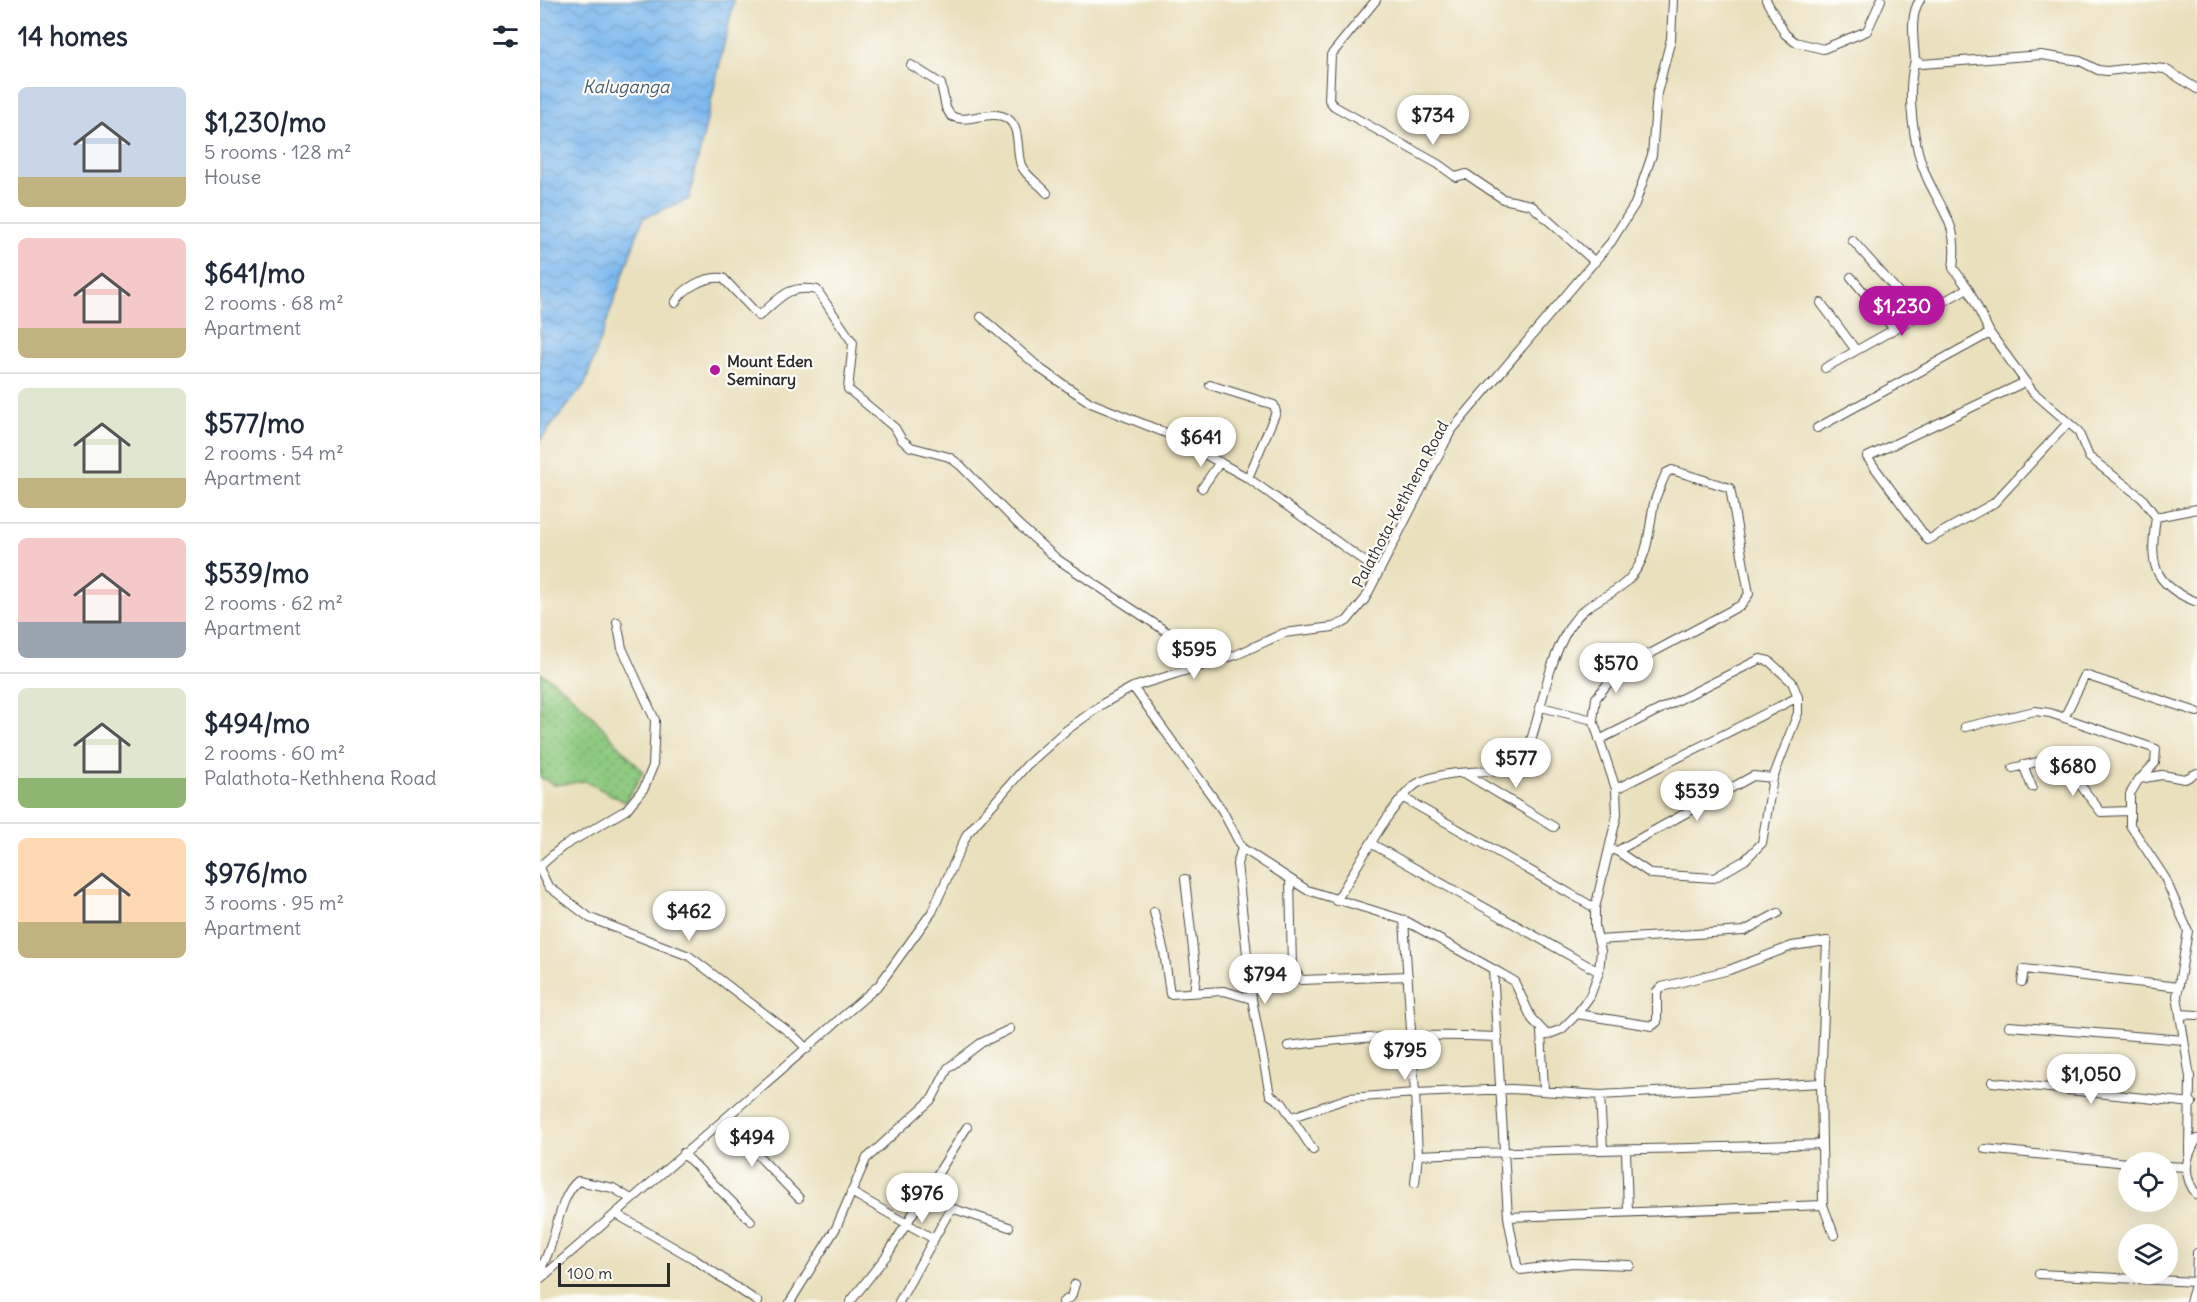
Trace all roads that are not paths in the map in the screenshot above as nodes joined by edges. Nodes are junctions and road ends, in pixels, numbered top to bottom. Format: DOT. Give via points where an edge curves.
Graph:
graph roads {
  1 [pos="1376,0"];
  2 [pos="1673,0"];
  3 [pos="1766,0"];
  4 [pos="1881,0"];
  5 [pos="1920,0"];
  6 [pos="1915,60"];
  7 [pos="911,65"];
  8 [pos="2197,89"];
  9 [pos="1047,193"];
  10 [pos="1852,240"];
  11 [pos="1595,262"];
  12 [pos="1851,277"];
  13 [pos="1968,288"];
  14 [pos="675,303"];
  15 [pos="1821,303"];
  16 [pos="1918,314"];
  17 [pos="981,317"];
  18 [pos="1893,328"];
  19 [pos="1990,333"];
  20 [pos="1856,349"];
  21 [pos="1825,368"];
  22 [pos="2025,382"];
  23 [pos="1210,385"];
  24 [pos="2067,424"];
  25 [pos="1817,428"];
  26 [pos="1220,462"];
  27 [pos="1248,478"];
  28 [pos="1202,488"];
  29 [pos="2197,509"];
  30 [pos="2156,518"];
  31 [pos="1378,571"];
  32 [pos="2197,602"];
  33 [pos="617,622"];
  34 [pos="1195,666"];
  35 [pos="1133,687"];
  36 [pos="1798,697"];
  37 [pos="1541,707"];
  38 [pos="2197,712"];
  39 [pos="2064,718"];
  40 [pos="1593,720"];
  41 [pos="1965,727"];
  42 [pos="1599,740"];
  43 [pos="2023,765"];
  44 [pos="2013,768"];
  45 [pos="2197,772"];
  46 [pos="1466,774"];
  47 [pos="1773,778"];
  48 [pos="2139,779"];
  49 [pos="2031,788"];
  50 [pos="1616,789"];
  51 [pos="1402,797"];
  52 [pos="2129,811"];
  53 [pos="1554,827"];
  54 [pos="1372,844"];
  55 [pos="1242,848"];
  56 [pos="1613,850"];
  57 [pos="540,868"];
  58 [pos="1185,879"];
  59 [pos="1290,880"];
  60 [pos="1336,902"];
  61 [pos="1595,908"];
  62 [pos="1154,912"];
  63 [pos="1778,913"];
  64 [pos="1404,920"];
  65 [pos="1598,940"];
  66 [pos="1493,969"];
  67 [pos="1599,972"];
  68 [pos="1408,976"];
  69 [pos="2022,982"];
  70 [pos="2179,987"];
  71 [pos="1194,993"];
  72 [pos="1252,999"];
  73 [pos="1577,1014"];
  74 [pos="2180,1014"];
  75 [pos="2197,1015"];
  76 [pos="2009,1026"];
  77 [pos="1010,1029"];
  78 [pos="1541,1031"];
  79 [pos="1412,1034"];
  80 [pos="1498,1037"];
  81 [pos="2184,1040"];
  82 [pos="1288,1046"];
  83 [pos="807,1049"];
  84 [pos="1992,1082"];
  85 [pos="1821,1083"];
  86 [pos="1500,1090"];
  87 [pos="1544,1090"];
  88 [pos="1415,1093"];
  89 [pos="1600,1095"];
  90 [pos="2192,1103"];
  91 [pos="1292,1117"];
  92 [pos="724,1120"];
  93 [pos="967,1127"];
  94 [pos="2197,1139"];
  95 [pos="1822,1144"];
  96 [pos="1604,1149"];
  97 [pos="1985,1149"];
  98 [pos="1313,1150"];
  99 [pos="1626,1151"];
  100 [pos="683,1152"];
  101 [pos="1503,1152"];
  102 [pos="2189,1152"];
  103 [pos="1418,1155"];
  104 [pos="2118,1162"];
  105 [pos="2178,1167"];
  106 [pos="2186,1167"];
  107 [pos="1415,1183"];
  108 [pos="851,1192"];
  109 [pos="2197,1195"];
  110 [pos="799,1198"];
  111 [pos="632,1199"];
  112 [pos="1823,1205"];
  113 [pos="1628,1211"];
  114 [pos="616,1214"];
  115 [pos="1508,1217"];
  116 [pos="751,1221"];
  117 [pos="908,1222"];
  118 [pos="1009,1227"];
  119 [pos="1834,1235"];
  120 [pos="932,1238"];
  121 [pos="2197,1253"];
  122 [pos="541,1264"];
  123 [pos="1630,1265"];
  124 [pos="2039,1274"];
  125 [pos="542,1277"];
  126 [pos="2196,1282"];
  127 [pos="1075,1284"];
  128 [pos="758,1302"];
  129 [pos="789,1302"];
  130 [pos="850,1302"];
  131 [pos="899,1302"];
  132 [pos="1063,1302"];
  133 [pos="2190,1302"];
  1 -- 11 [label="street" via="1331,55 1329,100 1334,106 1456,177 1466,174 1503,199 1531,205"];
  2 -- 11 [label="street, Palathota-Kethhena Road" via="1671,39 1657,93 1647,174 1627,219"];
  3 -- 4 [label="street" via="1785,34 1795,42 1823,49 1867,31"];
  5 -- 6 [label="street" via="1914,8"];
  6 -- 8 [label="street" via="1935,65 2041,55 2080,60 2097,70 2165,69"];
  6 -- 13 [label="street" via="1911,101 1920,157 1952,228 1956,244 1953,268"];
  7 -- 9 [label="street" via="941,84 951,116 963,119 994,114 1011,121 1022,166"];
  10 -- 16 [label="street"];
  11 -- 31 [label="street, Palathota-Kethhena Road" via="1451,431"];
  12 -- 18 [label="street"];
  13 -- 16 [label="street"];
  13 -- 19 [label="street"];
  14 -- 34 [label="street" via="681,292 714,277 723,278 759,316 788,291 800,286 817,290 853,343 848,389 895,428 910,447 949,457 960,465 1058,559 1176,638"];
  15 -- 20 [label="street"];
  16 -- 18 [label="street"];
  17 -- 26 [label="street" via="1042,370 1090,404 1166,433"];
  18 -- 20 [label="street"];
  19 -- 22 [label="street"];
  19 -- 25 [label="street"];
  20 -- 21 [label="street"];
  22 -- 24 [label="street"];
  22 -- 24 [label="street" via="1867,457 1928,540 1994,503"];
  23 -- 27 [label="street" via="1274,405 1276,412"];
  24 -- 30 [label="street" via="2078,431 2089,457 2142,498"];
  26 -- 27 [label="street"];
  26 -- 28 [label="street"];
  27 -- 31 [label="street"];
  29 -- 30 [label="street"];
  30 -- 32 [label="street" via="2152,553 2159,574 2169,586"];
  31 -- 34 [label="street, Palathota-Kethhena Road" via="1365,599 1347,621 1333,627 1284,633 1236,655"];
  33 -- 57 [label="street" via="622,648 655,720 653,766 644,788 626,810 562,847"];
  34 -- 35 [label="street, Palathota-Kethhena Road"];
  35 -- 55 [label="street" via="1222,810"];
  35 -- 83 [label="street, Palathota-Kethhena Road" via="1064,732 1027,765 967,834 932,912 879,985"];
  36 -- 42 [label="street" via="1792,682 1769,661 1760,659"];
  36 -- 47 [label="street" via="1798,712"];
  36 -- 50 [label="street"];
  37 -- 40 [label="street"];
  37 -- 40 [label="street" via="1569,627 1594,601 1628,581 1645,557 1655,502 1666,473 1672,470 1730,488 1749,594 1741,605 1618,671 1596,698"];
  37 -- 46 [label="street" via="1520,770"];
  38 -- 39 [label="street" via="2085,675"];
  39 -- 41 [label="street" via="2035,711"];
  39 -- 48 [label="street" via="2157,749 2155,763"];
  40 -- 42 [label="street"];
  42 -- 50 [label="street"];
  43 -- 44 [label="street"];
  43 -- 49 [label="street"];
  43 -- 52 [label="street" via="2053,758 2067,768 2102,812"];
  45 -- 48 [label="street" via="2186,779"];
  46 -- 51 [label="street" via="1419,783"];
  46 -- 53 [label="street"];
  47 -- 56 [label="street" via="1753,776"];
  47 -- 56 [label="street" via="1762,843 1745,860 1714,878 1651,874"];
  48 -- 52 [label="street" via="2130,794"];
  50 -- 56 [label="street"];
  51 -- 54 [label="street"];
  51 -- 61 [label="street"];
  52 -- 70 [label="street" via="2130,825 2165,878 2188,931"];
  54 -- 60 [label="street"];
  54 -- 67 [label="street"];
  55 -- 59 [label="street"];
  55 -- 72 [label="street" via="1237,864"];
  56 -- 61 [label="street"];
  57 -- 83 [label="street" via="548,886 590,918 689,956"];
  58 -- 71 [label="street" via="1196,976"];
  59 -- 60 [label="street"];
  59 -- 68 [label="street" via="1292,966 1301,980"];
  60 -- 64 [label="street"];
  61 -- 65 [label="street"];
  62 -- 71 [label="street" via="1170,994"];
  63 -- 65 [label="street" via="1744,931"];
  64 -- 66 [label="street"];
  64 -- 68 [label="street"];
  65 -- 67 [label="street"];
  66 -- 78 [label="street" via="1514,981"];
  66 -- 80 [label="street"];
  67 -- 73 [label="street" via="1590,996"];
  68 -- 79 [label="street"];
  69 -- 70 [label="street" via="2024,969"];
  70 -- 74 [label="street"];
  71 -- 72 [label="street" via="1224,991"];
  72 -- 91 [label="street" via="1270,1095"];
  73 -- 78 [label="street" via="1554,1035"];
  73 -- 85 [label="street" via="1652,1026 1657,1022 1657,991 1662,987 1761,960 1792,946 1827,941"];
  74 -- 75 [label="street"];
  74 -- 81 [label="street"];
  76 -- 81 [label="street"];
  77 -- 108 [label="street" via="981,1043 948,1068 932,1099 866,1159"];
  78 -- 87 [label="street"];
  79 -- 80 [label="street"];
  79 -- 82 [label="street"];
  79 -- 88 [label="street"];
  80 -- 86 [label="street"];
  81 -- 90 [label="street"];
  83 -- 92 [label="street, Palathota-Kethhena Road"];
  84 -- 90 [label="street"];
  85 -- 89 [label="street"];
  85 -- 95 [label="street"];
  86 -- 87 [label="street"];
  86 -- 88 [label="street"];
  86 -- 101 [label="street"];
  87 -- 89 [label="street"];
  88 -- 91 [label="street" via="1348,1098"];
  88 -- 103 [label="street"];
  89 -- 96 [label="street"];
  90 -- 102 [label="street"];
  91 -- 98 [label="street"];
  92 -- 100 [label="street, Palathota-Kethhena Road"];
  92 -- 110 [label="street"];
  93 -- 117 [label="street"];
  94 -- 102 [label="street"];
  95 -- 99 [label="street"];
  95 -- 112 [label="street"];
  96 -- 99 [label="street"];
  96 -- 101 [label="street"];
  97 -- 104 [label="street"];
  99 -- 113 [label="street"];
  100 -- 111 [label="street, Palathota-Kethhena Road"];
  100 -- 116 [label="street"];
  101 -- 103 [label="street"];
  101 -- 115 [label="street"];
  102 -- 106 [label="street"];
  103 -- 107 [label="street"];
  105 -- 106 [label="street"];
  106 -- 109 [label="street" via="2190,1186"];
  108 -- 117 [label="street"];
  108 -- 129 [label="street" via="836,1228"];
  111 -- 114 [label="street, Palathota-Kethhena Road"];
  111 -- 122 [label="street" via="613,1188 578,1181 569,1188 551,1250"];
  112 -- 113 [label="street"];
  112 -- 119 [label="street"];
  113 -- 115 [label="street"];
  114 -- 125 [label="street, Palathota-Kethhena Road"];
  114 -- 128 [label="street"];
  115 -- 123 [label="street" via="1513,1254 1521,1270 1572,1263"];
  117 -- 120 [label="street"];
  117 -- 130 [label="street"];
  118 -- 120 [label="street" via="954,1209"];
  120 -- 131 [label="street"];
  121 -- 126 [label="street"];
  122 -- 125 [label="street"];
  124 -- 126 [label="street"];
  126 -- 133 [label="street"];
  127 -- 132 [label="street" via="1071,1297"];
}
